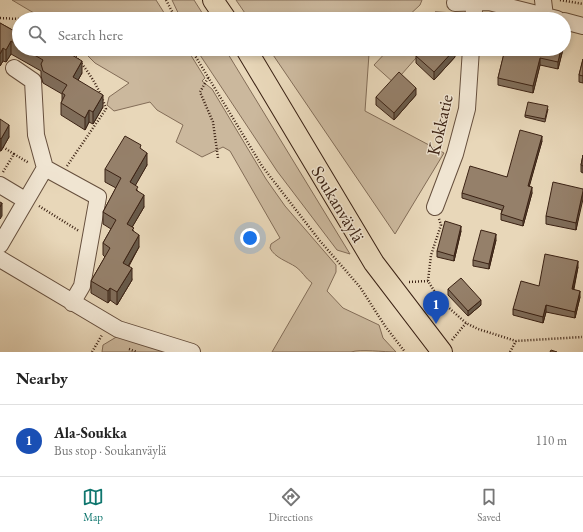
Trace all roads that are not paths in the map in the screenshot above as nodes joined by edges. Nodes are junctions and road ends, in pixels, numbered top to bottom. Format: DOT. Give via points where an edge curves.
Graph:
graph roads {
  1 [pos="214,0"];
  2 [pos="542,0"];
  3 [pos="455,2"];
  4 [pos="475,2"];
  5 [pos="222,12"];
  6 [pos="474,12"];
  7 [pos="528,12"];
  8 [pos="548,12"];
  9 [pos="571,22"];
  10 [pos="583,26"];
  11 [pos="250,56"];
  12 [pos="471,56"];
  13 [pos="14,68"];
  14 [pos="44,170"];
  15 [pos="0,184"];
  16 [pos="25,200"];
  17 [pos="435,207"];
  18 [pos="2,241"];
  19 [pos="0,259"];
  20 [pos="72,302"];
  21 [pos="447,347"];
  22 [pos="192,352"];
  1 -- 5 [label="main road"];
  2 -- 8 [label="street"];
  3 -- 4 [label="street"];
  4 -- 6 [label="street"];
  4 -- 7 [label="street" via="489,2"];
  9 -- 10 [label="street"];
  11 -- 21 [label="main road, Soukanväylä" via="374,263"];
  12 -- 17 [label="street, Kokkatie" via="467,109 455,154"];
  13 -- 14 [label="street" via="33,81 36,135"];
  14 -- 16 [label="street"];
  14 -- 20 [label="street" via="98,197 82,286"];
  15 -- 16 [label="street"];
  16 -- 18 [label="street"];
  19 -- 20 [label="street"];
  20 -- 22 [label="street" via="118,329"];
}
